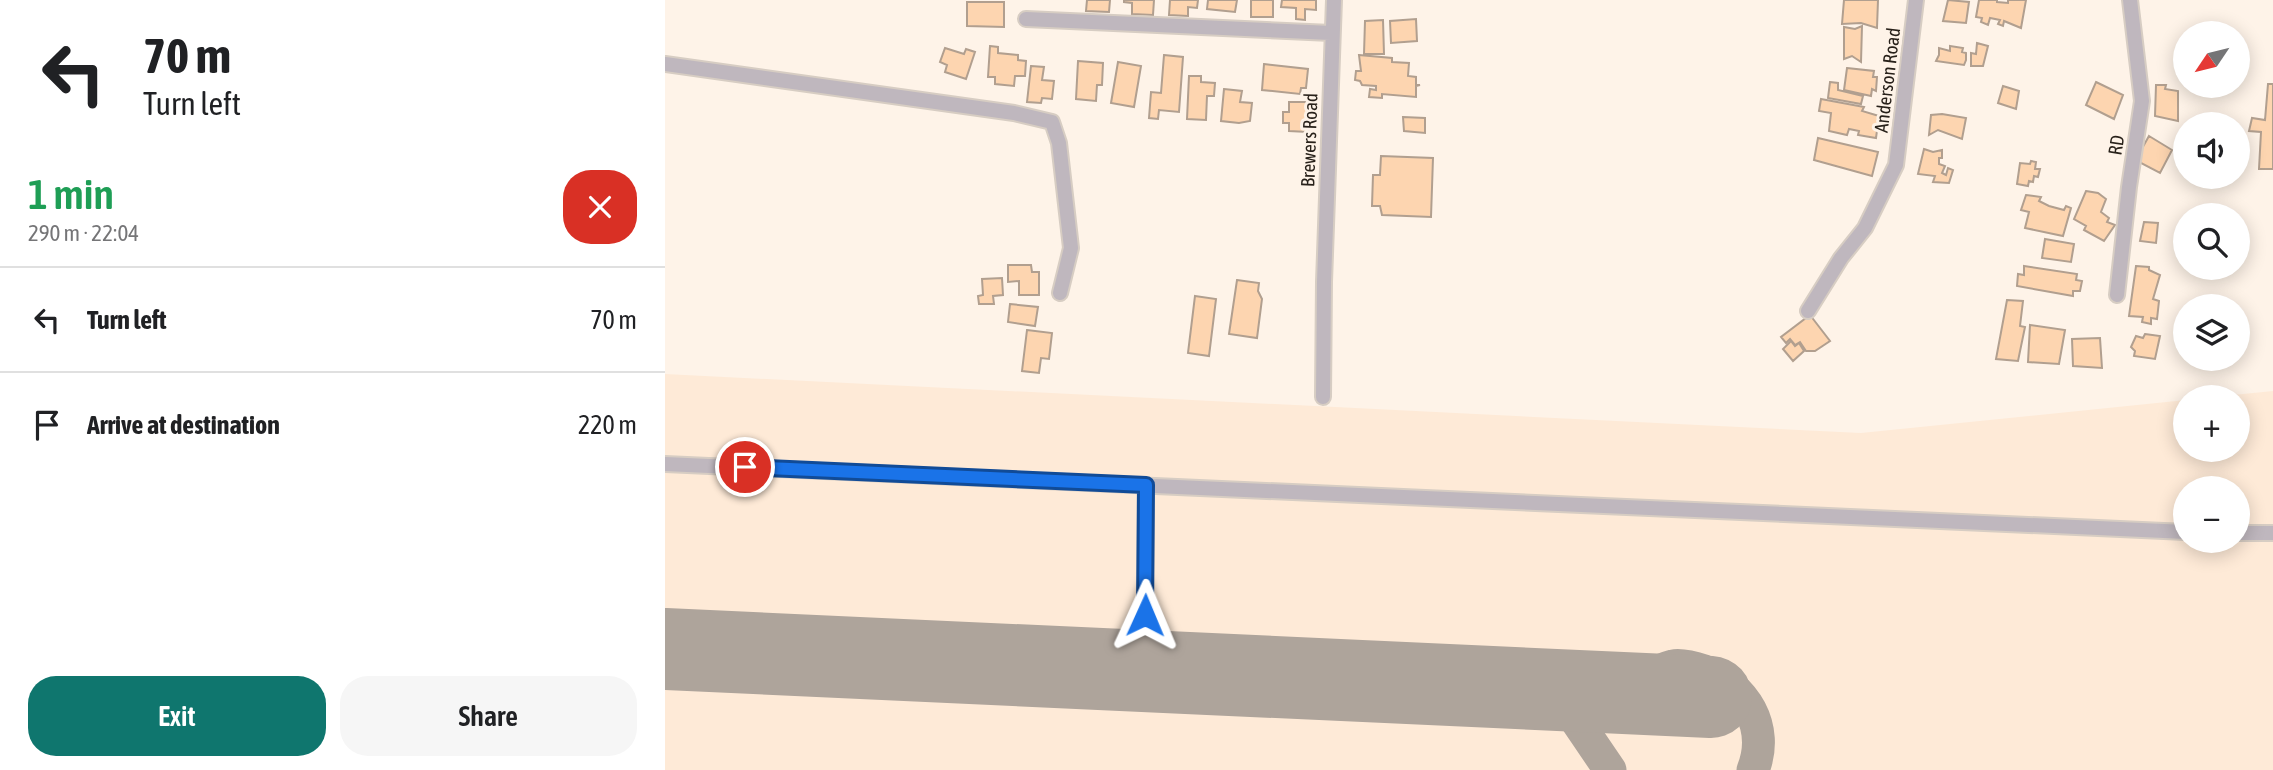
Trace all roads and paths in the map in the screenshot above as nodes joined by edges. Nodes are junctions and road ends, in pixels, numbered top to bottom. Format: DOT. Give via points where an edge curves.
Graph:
graph roads {
  1 [pos="1334,0"];
  2 [pos="1916,0"];
  3 [pos="2130,0"];
  4 [pos="1026,19"];
  5 [pos="1331,33"];
  6 [pos="665,64"];
  7 [pos="1060,293"];
  8 [pos="2117,295"];
  9 [pos="1808,311"];
  10 [pos="1323,397"];
  11 [pos="665,464"];
  12 [pos="1146,485"];
  13 [pos="2173,531"];
  14 [pos="2250,533"];
  15 [pos="2273,533"];
  16 [pos="1145,615"];
  1 -- 5 [label="street, Brewers Road"];
  2 -- 9 [label="street, Anderson Road" via="1896,165 1865,228"];
  3 -- 8 [label="street, RD" via="2142,101"];
  4 -- 5 [label="street"];
  5 -- 10 [label="street, Brewers Road"];
  6 -- 7 [label="street" via="1052,122 1059,143 1071,248"];
  11 -- 12 [label="street"];
  12 -- 13 [label="street"];
  12 -- 16 [label="street"];
  14 -- 15 [label="street"];
}
